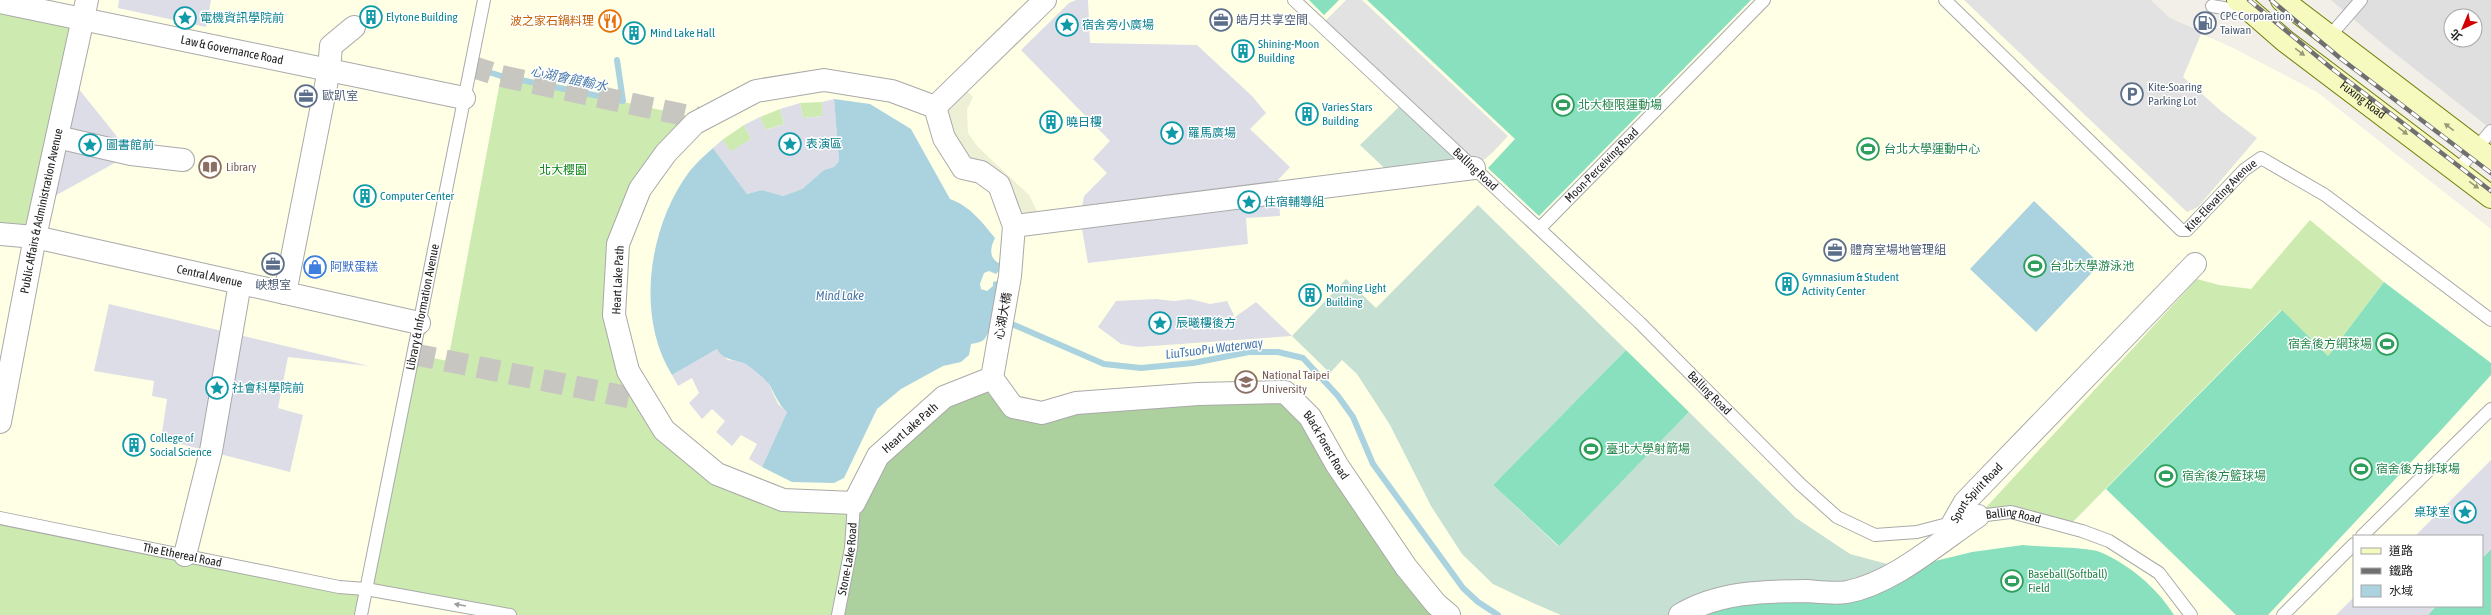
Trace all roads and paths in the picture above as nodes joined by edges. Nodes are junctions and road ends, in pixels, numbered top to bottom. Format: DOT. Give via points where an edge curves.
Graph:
graph roads {
  1 [pos="484,0"];
  2 [pos="1045,0"];
  3 [pos="1294,0"];
  4 [pos="1764,0"];
  5 [pos="1945,0"];
  6 [pos="2282,0"];
  7 [pos="2361,0"];
  8 [pos="0,2"];
  9 [pos="2243,4"];
  10 [pos="2212,6"];
  11 [pos="85,10"];
  12 [pos="354,27"];
  13 [pos="2329,37"];
  14 [pos="329,70"];
  15 [pos="464,98"];
  16 [pos="935,107"];
  17 [pos="2491,131"];
  18 [pos="57,137"];
  19 [pos="2484,153"];
  20 [pos="183,160"];
  21 [pos="1474,168"];
  22 [pos="2456,172"];
  23 [pos="2491,197"];
  24 [pos="1014,226"];
  25 [pos="1540,228"];
  26 [pos="0,234"];
  27 [pos="35,237"];
  28 [pos="2195,264"];
  29 [pos="240,282"];
  30 [pos="285,293"];
  31 [pos="2491,320"];
  32 [pos="419,323"];
  33 [pos="992,378"];
  34 [pos="2491,408"];
  35 [pos="0,422"];
  36 [pos="854,503"];
  37 [pos="1978,516"];
  38 [pos="0,518"];
  39 [pos="1953,523"];
  40 [pos="2363,535"];
  41 [pos="2353,545"];
  42 [pos="185,555"];
  43 [pos="366,588"];
  44 [pos="361,615"];
  45 [pos="510,615"];
  46 [pos="838,615"];
  47 [pos="1449,615"];
  48 [pos="1680,615"];
  49 [pos="2191,615"];
  50 [pos="2283,615"];
  1 -- 15 [label="lane, Library & Information Avenue"];
  2 -- 16 [label="street"];
  3 -- 21 [label="lane, Balling Road"];
  4 -- 25 [label="lane, Moon-Perceiving Road"];
  5 -- 31 [label="lane, Kite-Elevating Avenue" via="2181,230 2187,230 2244,170 2260,158 2325,194"];
  6 -- 13 [label="main road"];
  7 -- 13 [label="lane"];
  8 -- 11 [label="street, Law & Governance Road"];
  9 -- 10 [label="lane" via="2229,9"];
  9 -- 22 [label="main road, Fuxing Road, one-way" via="2285,41"];
  11 -- 14 [label="street, Law & Governance Road"];
  11 -- 18 [label="street, Public Affairs & Administration Avenue"];
  12 -- 14 [label="street" via="331,46"];
  19 -- 13 [label="main road, one-way"];
  14 -- 15 [label="street, Law & Governance Road"];
  14 -- 30 [label="street"];
  15 -- 32 [label="lane, Library & Information Avenue"];
  16 -- 24 [label="street" via="944,138 963,168 981,172 998,185"];
  16 -- 36 [label="street, Heart Lake Path" via="892,91 824,80 756,91 696,123 666,153 640,189 618,244 614,315 628,371 664,430 717,474 783,500"];
  17 -- 19 [label="lane"];
  18 -- 20 [label="street" via="131,154"];
  18 -- 27 [label="street, Public Affairs & Administration Avenue"];
  19 -- 22 [label="lane"];
  21 -- 24 [label="street"];
  21 -- 25 [label="lane, Balling Road"];
  22 -- 23 [label="main road, Fuxing Road, one-way"];
  24 -- 33 [label="street, 心湖大橋" via="1010,276"];
  25 -- 39 [label="lane, Balling Road" via="1837,518 1875,535 1917,532"];
  26 -- 27 [label="street, Central Avenue"];
  27 -- 29 [label="street, Central Avenue"];
  27 -- 35 [label="street, Public Affairs & Administration Avenue"];
  28 -- 39 [label="street, Sport-Spirit Road" via="1965,502"];
  29 -- 30 [label="street, Central Avenue"];
  29 -- 42 [label="street" via="211,451"];
  30 -- 32 [label="street, Central Avenue"];
  32 -- 43 [label="lane, Library & Information Avenue"];
  33 -- 36 [label="street, Heart Lake Path" via="944,397 878,456"];
  33 -- 47 [label="street, Black Forest Road" via="1013,407 1042,413 1076,403 1198,394 1285,392 1310,417 1337,465 1406,567 1436,604"];
  34 -- 40 [label="lane"];
  36 -- 46 [label="lane, Stone-Lake Road" via="851,548"];
  37 -- 39 [label="lane, Balling Road"];
  37 -- 48 [label="street, Sport-Spirit Road" via="1902,568 1873,584 1846,592 1768,591 1730,596 1692,608"];
  37 -- 49 [label="lane, Balling Road" via="2011,512 2109,541 2159,574"];
  38 -- 42 [label="lane, The Ethereal Road"];
  41 -- 50 [label="lane"];
  42 -- 43 [label="lane, The Ethereal Road" via="338,587"];
  43 -- 44 [label="lane, Library & Information Avenue"];
  45 -- 43 [label="lane, The Ethereal Road, one-way" via="511,613"];
}
